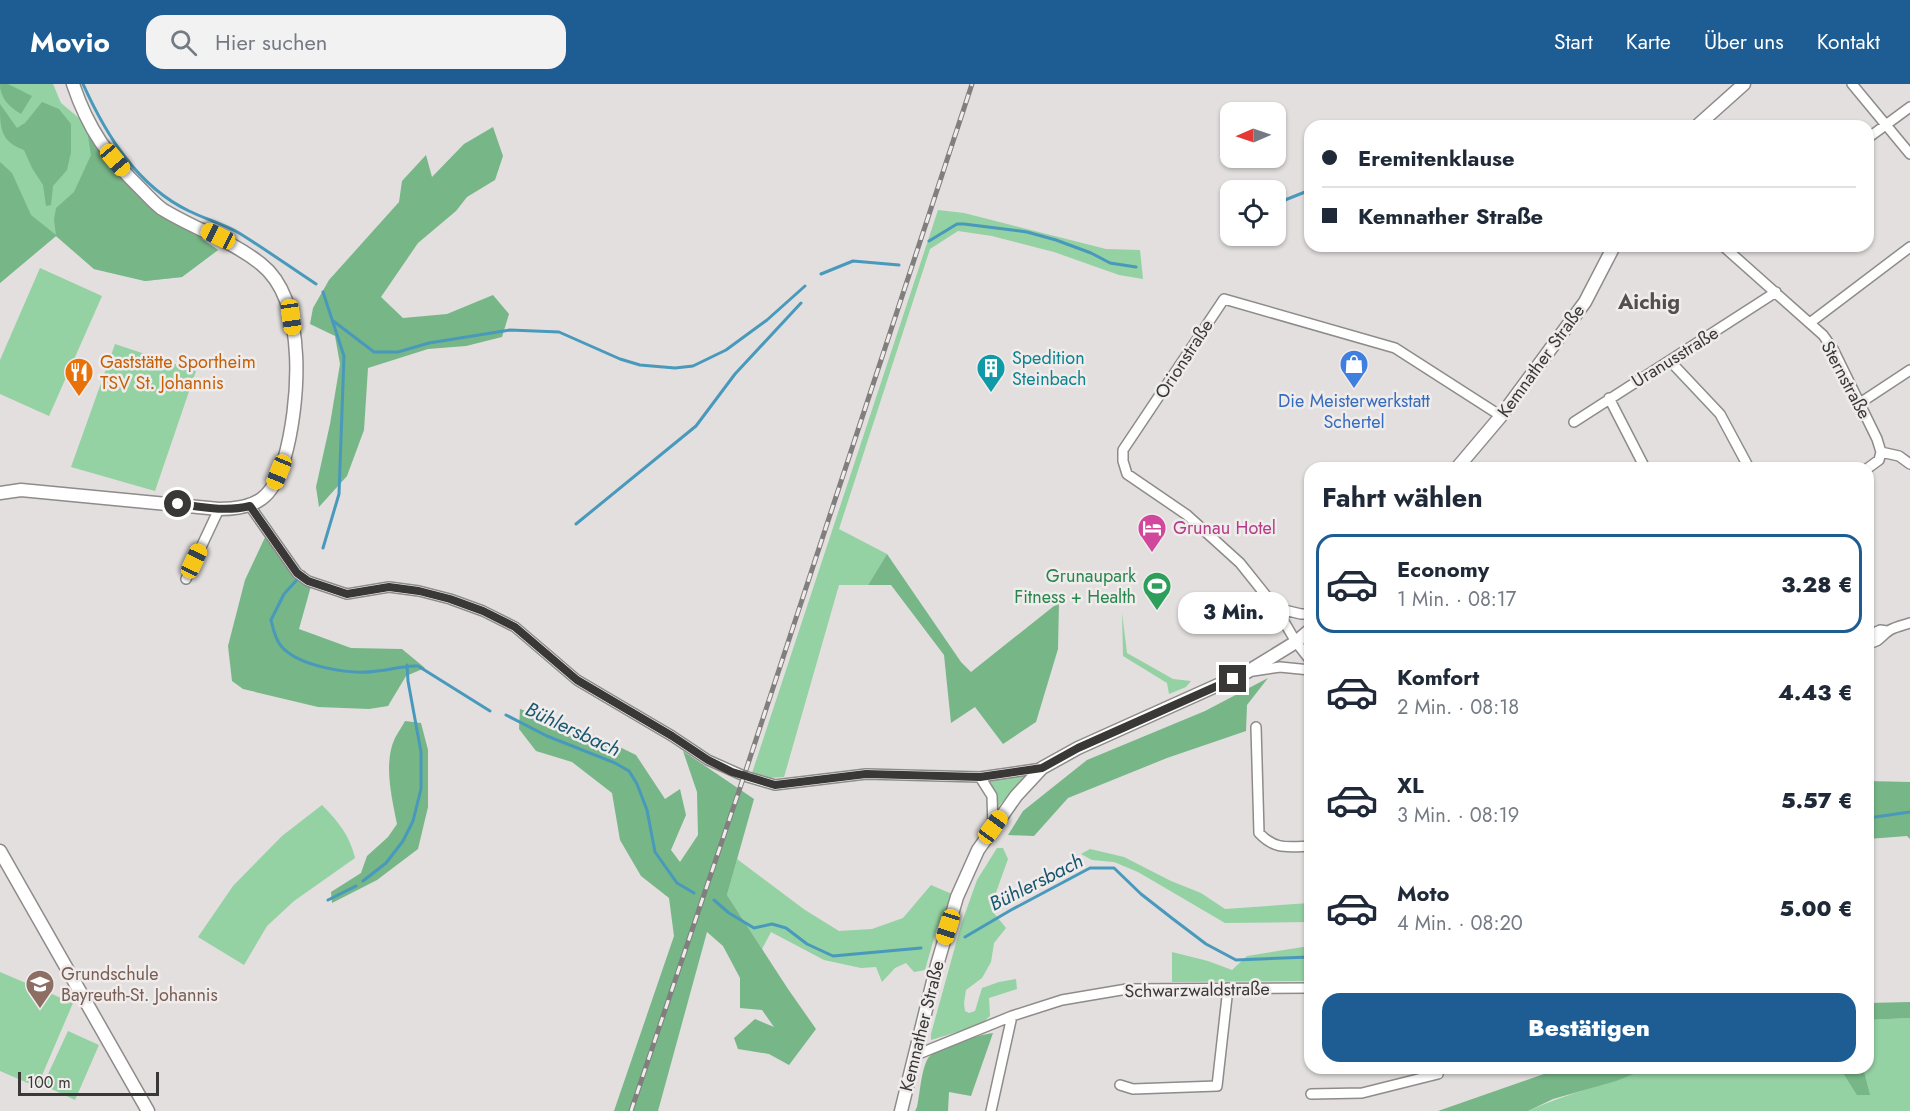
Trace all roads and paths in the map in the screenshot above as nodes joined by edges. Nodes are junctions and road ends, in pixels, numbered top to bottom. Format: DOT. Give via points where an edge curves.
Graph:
graph roads {
  1 [pos="74,84"];
  2 [pos="1744,84"];
  3 [pos="1852,84"];
  4 [pos="1910,107"];
  5 [pos="1704,120"];
  6 [pos="1885,125"];
  7 [pos="1874,133"];
  8 [pos="1910,154"];
  9 [pos="1910,247"];
  10 [pos="1611,252"];
  11 [pos="1733,252"];
  12 [pos="1776,292"];
  13 [pos="1811,322"];
  14 [pos="1670,361"];
  15 [pos="1910,370"];
  16 [pos="1609,398"];
  17 [pos="1860,403"];
  18 [pos="1501,416"];
  19 [pos="1574,422"];
  20 [pos="1881,452"];
  21 [pos="1462,462"];
  22 [pos="1642,462"];
  23 [pos="1746,462"];
  24 [pos="1874,464"];
  25 [pos="1910,464"];
  26 [pos="0,493"];
  27 [pos="250,506"];
  28 [pos="219,509"];
  29 [pos="186,579"];
  30 [pos="1276,608"];
  31 [pos="1304,614"];
  32 [pos="1910,623"];
  33 [pos="1887,631"];
  34 [pos="1874,633"];
  35 [pos="1304,635"];
  36 [pos="1296,642"];
  37 [pos="1874,642"];
  38 [pos="1304,652"];
  39 [pos="1304,669"];
  40 [pos="1247,672"];
  41 [pos="1256,727"];
  42 [pos="1042,768"];
  43 [pos="980,777"];
  44 [pos="993,827"];
  45 [pos="1304,846"];
  46 [pos="0,851"];
  47 [pos="1228,988"];
  48 [pos="1304,988"];
  49 [pos="1012,1016"];
  50 [pos="916,1055"];
  51 [pos="1438,1074"];
  52 [pos="1119,1085"];
  53 [pos="1311,1094"];
  54 [pos="148,1111"];
  55 [pos="901,1111"];
  56 [pos="991,1111"];
  1 -- 27 [label="street" via="90,126 128,176 160,208 238,247 264,266 285,297 295,341 292,425 284,461 274,483 264,497"];
  2 -- 5 [label="street"];
  3 -- 6 [label="street"];
  4 -- 6 [label="street"];
  6 -- 7 [label="street"];
  6 -- 8 [label="street"];
  9 -- 13 [label="street"];
  10 -- 18 [label="street, Kemnather Straße" via="1585,302"];
  11 -- 12 [label="street, Sternstraße"];
  12 -- 13 [label="street, Sternstraße"];
  12 -- 14 [label="street, Uranusstraße"];
  13 -- 17 [label="street, Sternstraße" via="1833,348"];
  14 -- 16 [label="street, Uranusstraße"];
  14 -- 23 [label="street" via="1720,414"];
  15 -- 17 [label="street"];
  16 -- 19 [label="street, Uranusstraße"];
  16 -- 22 [label="street"];
  17 -- 20 [label="street, Sternstraße"];
  18 -- 21 [label="street, Kemnather Straße"];
  18 -- 30 [label="street, Orionstraße" via="1395,348 1224,298 1123,450 1123,461 1127,474 1187,515 1240,563"];
  20 -- 24 [label="street"];
  20 -- 25 [label="street" via="1899,456"];
  26 -- 28 [label="street" via="21,490"];
  27 -- 28 [label="street"];
  27 -- 43 [label="street" via="297,573 308,581 347,594 389,587 419,591 483,611 515,627 577,680 732,772 783,784 866,774"];
  28 -- 29 [label="street"];
  30 -- 31 [label="street"];
  30 -- 36 [label="street, Orionstraße"];
  32 -- 33 [label="street"];
  33 -- 34 [label="street"];
  33 -- 37 [label="street"];
  35 -- 36 [label="street, Kemnather Straße"];
  36 -- 38 [label="street, Orionstraße"];
  36 -- 40 [label="street, Kemnather Straße"];
  39 -- 40 [label="street" via="1280,667"];
  40 -- 42 [label="street, Kemnather Straße"];
  41 -- 45 [label="street" via="1259,833 1268,843 1281,847"];
  42 -- 43 [label="street"];
  42 -- 44 [label="street, Kemnather Straße"];
  43 -- 44 [label="street" via="992,796"];
  44 -- 50 [label="street, Kemnather Straße" via="957,897"];
  46 -- 54 [label="street"];
  47 -- 48 [label="street, Schwarzwaldstraße"];
  47 -- 49 [label="street, Schwarzwaldstraße" via="1127,989 1062,1000"];
  47 -- 52 [label="street" via="1217,1086 1132,1089"];
  49 -- 50 [label="street, Schwarzwaldstraße"];
  49 -- 56 [label="street"];
  50 -- 55 [label="street, Kemnather Straße"];
  51 -- 53 [label="street" via="1362,1093"];
}
